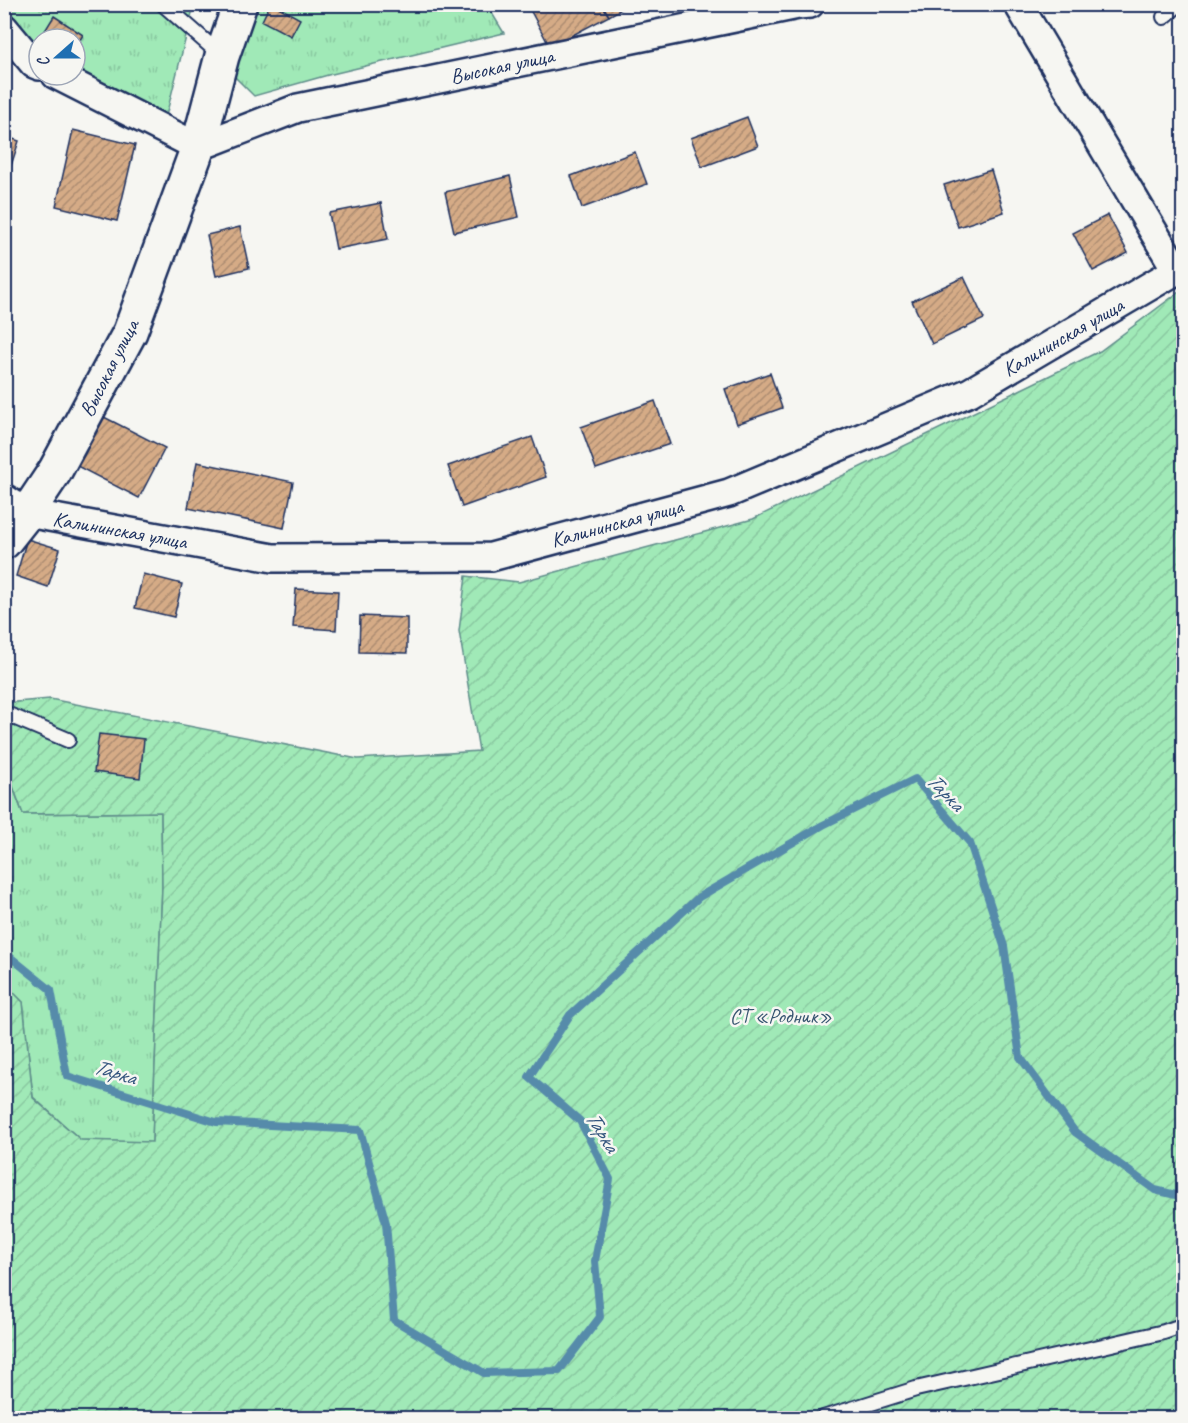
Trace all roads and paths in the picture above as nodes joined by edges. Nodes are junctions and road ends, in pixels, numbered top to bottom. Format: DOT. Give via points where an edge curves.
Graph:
graph roads {
  1 [pos="163,4"];
  2 [pos="240,4"];
  3 [pos="810,4"];
  4 [pos="1018,4"];
  5 [pos="1179,4"];
  6 [pos="798,5"];
  7 [pos="1164,17"];
  8 [pos="4,28"];
  9 [pos="27,55"];
  10 [pos="222,56"];
  11 [pos="80,87"];
  12 [pos="198,147"];
  13 [pos="1180,268"];
  14 [pos="16,506"];
  15 [pos="4,543"];
  16 [pos="4,713"];
  17 [pos="68,740"];
  18 [pos="1184,1325"];
  19 [pos="823,1419"];
  1 -- 10 [label="lane"];
  2 -- 10 [label="street"];
  3 -- 6 [label="street, Высокая улица"];
  4 -- 13 [label="street"];
  5 -- 7 [label="lane"];
  6 -- 12 [label="street, Высокая улица" via="298,108"];
  8 -- 9 [label="street"];
  10 -- 12 [label="street"];
  11 -- 12 [label="street"];
  12 -- 14 [label="street, Высокая улица" via="130,332 55,471"];
  13 -- 14 [label="street, Калининская улица" via="970,392 718,496 491,557 273,558"];
  14 -- 15 [label="street, Высокая улица"];
  16 -- 17 [label="lane"];
  18 -- 19 [label="lane" via="916,1389"];
}
